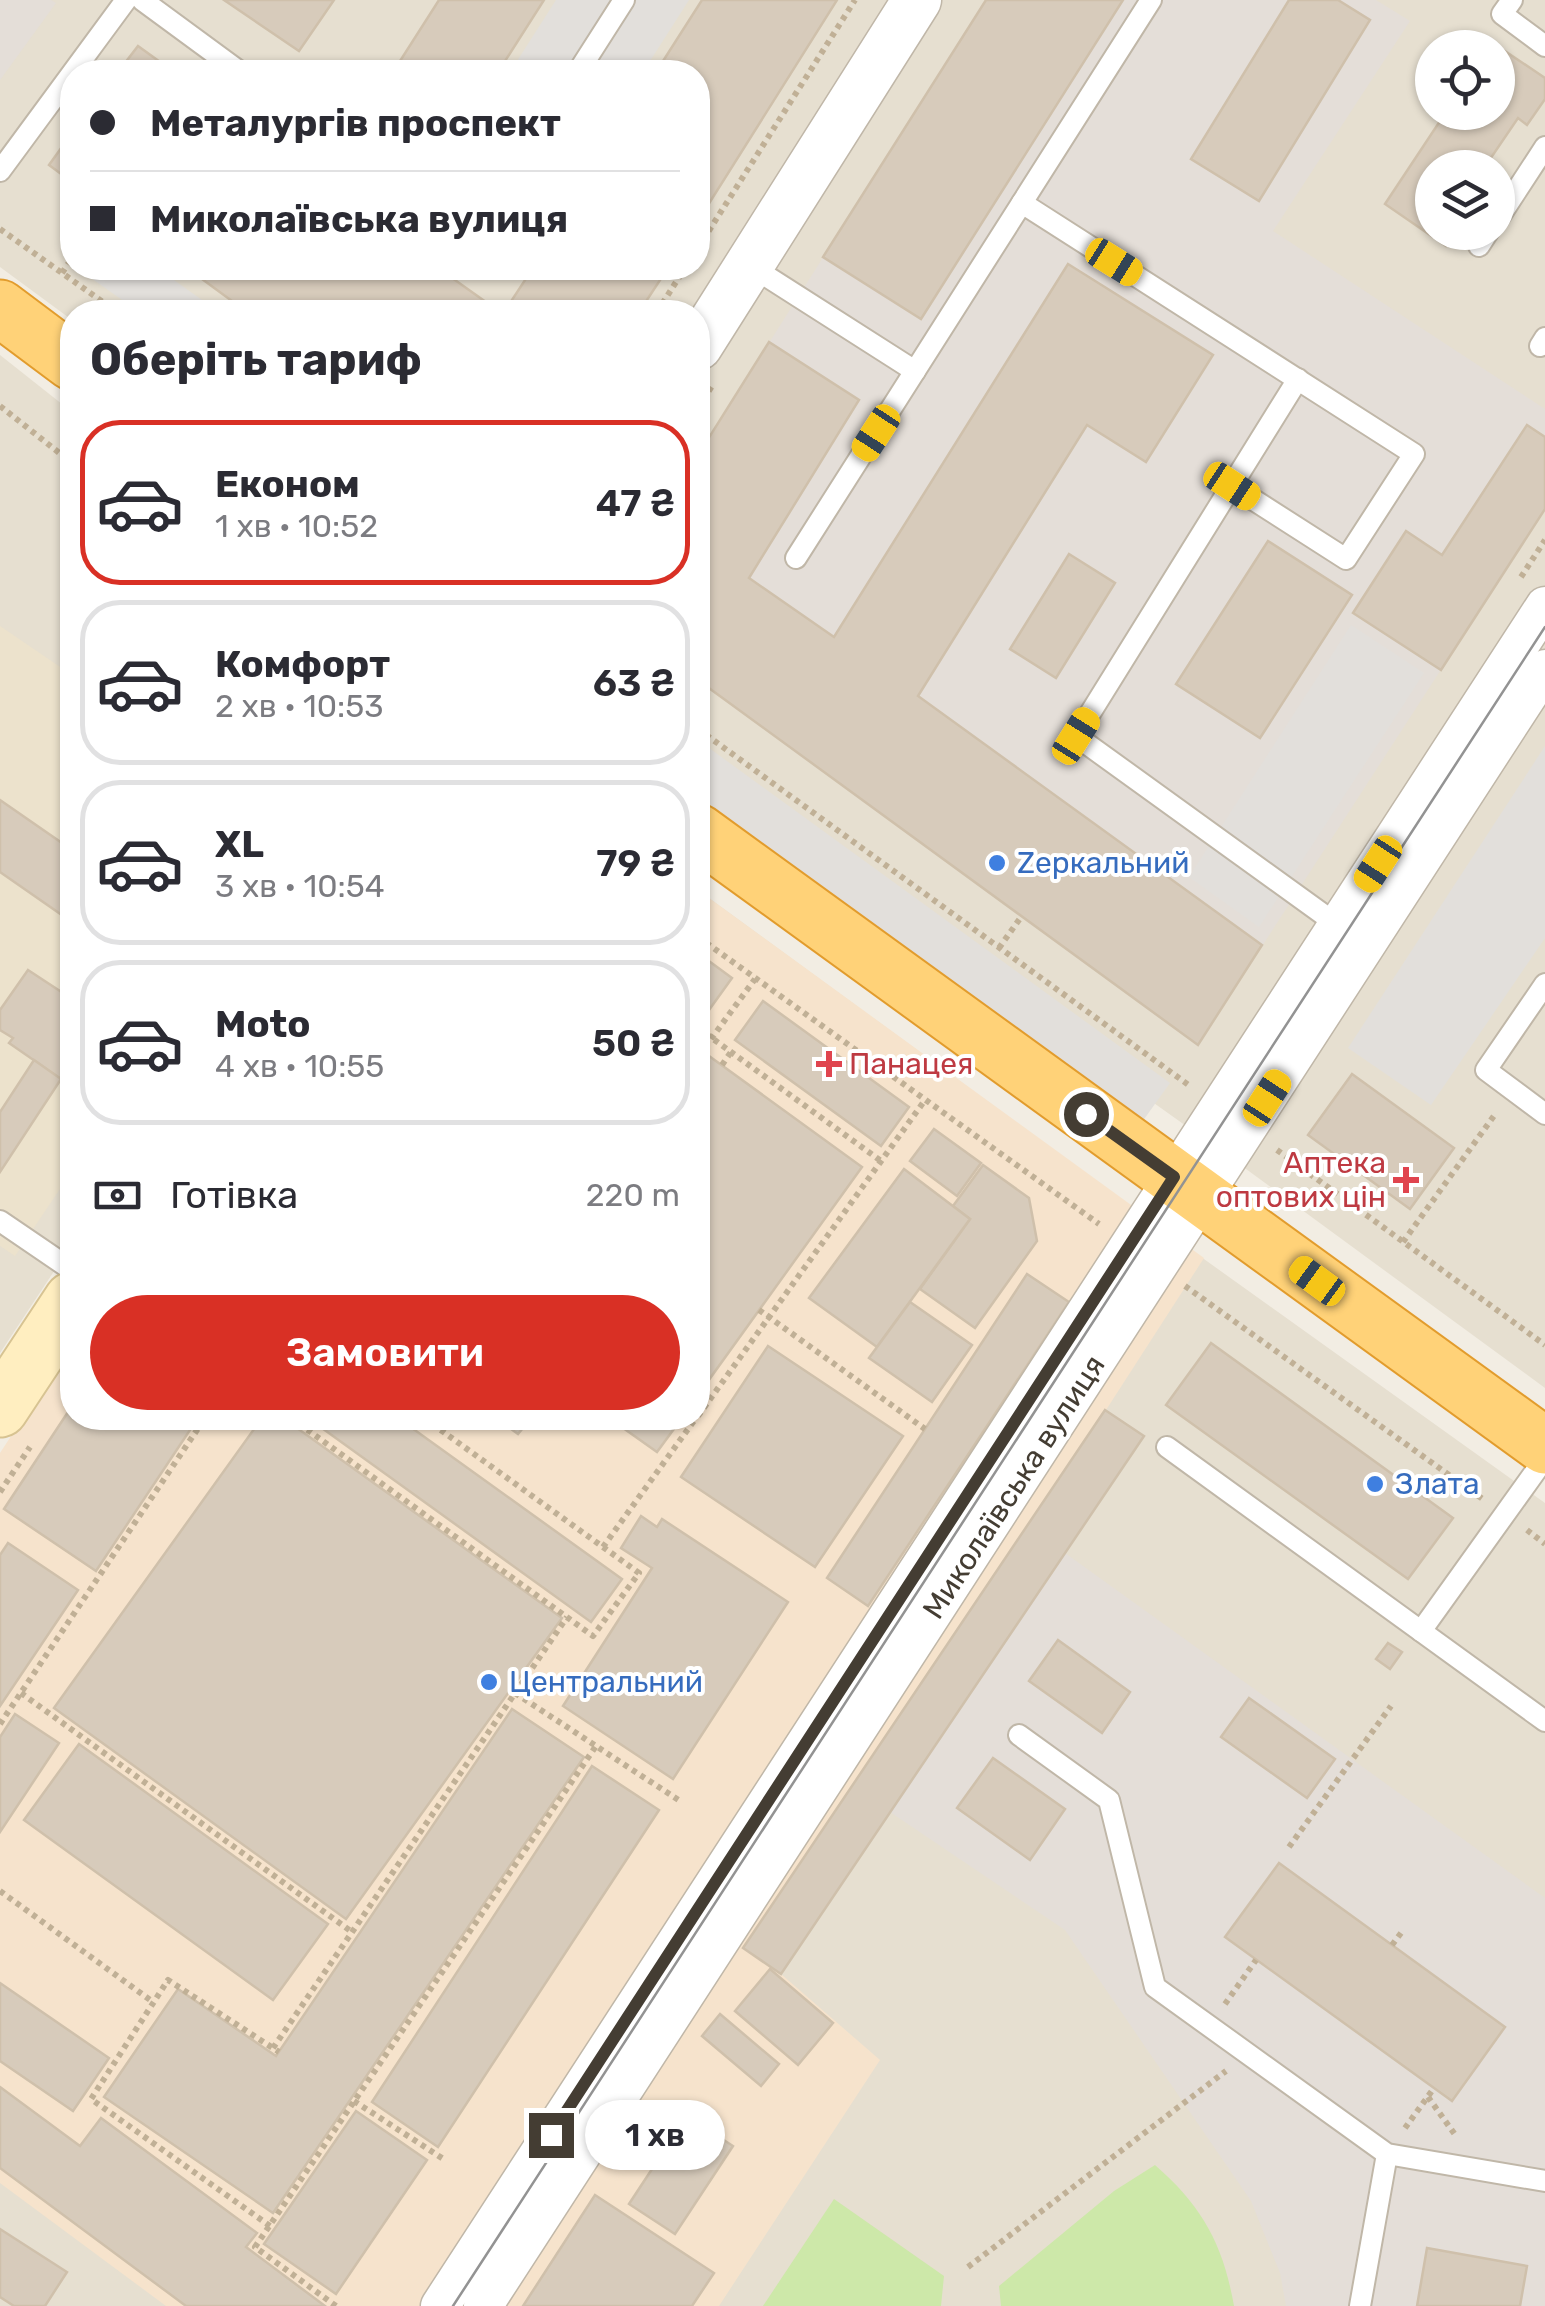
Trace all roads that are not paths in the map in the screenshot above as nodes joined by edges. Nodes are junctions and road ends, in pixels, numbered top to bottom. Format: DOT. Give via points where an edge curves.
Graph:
graph roads {
  1 [pos="126,0"];
  2 [pos="142,0"];
  3 [pos="624,0"];
  4 [pos="916,0"];
  5 [pos="1151,0"];
  6 [pos="1512,0"];
  7 [pos="1545,46"];
  8 [pos="82,60"];
  9 [pos="224,60"];
  10 [pos="586,60"];
  11 [pos="60,90"];
  12 [pos="1545,147"];
  13 [pos="0,172"];
  14 [pos="1515,192"];
  15 [pos="1022,203"];
  16 [pos="749,265"];
  17 [pos="0,308"];
  18 [pos="710,327"];
  19 [pos="60,353"];
  20 [pos="916,371"];
  21 [pos="1298,380"];
  22 [pos="1232,486"];
  23 [pos="796,558"];
  24 [pos="1545,606"];
  25 [pos="1545,669"];
  26 [pos="710,841"];
  27 [pos="1352,934"];
  28 [pos="1545,984"];
  29 [pos="1545,1114"];
  30 [pos="1188,1187"];
  31 [pos="0,1222"];
  32 [pos="60,1262"];
  33 [pos="60,1318"];
  34 [pos="0,1408"];
  35 [pos="1545,1446"];
  36 [pos="1166,1447"];
  37 [pos="1545,1458"];
  38 [pos="1421,1631"];
  39 [pos="894,1641"];
  40 [pos="1545,1721"];
  41 [pos="1019,1735"];
  42 [pos="1387,2154"];
  43 [pos="1545,2181"];
  44 [pos="440,2306"];
  45 [pos="483,2306"];
  46 [pos="1360,2306"];
  1 -- 8 [label="lane"];
  2 -- 9 [label="lane"];
  3 -- 10 [label="lane"];
  4 -- 16 [label="street"];
  5 -- 15 [label="lane"];
  6 -- 7 [label="lane" via="1502,14"];
  11 -- 13 [label="lane"];
  12 -- 14 [label="lane"];
  15 -- 20 [label="lane"];
  15 -- 21 [label="lane"];
  16 -- 18 [label="street"];
  16 -- 20 [label="lane"];
  17 -- 19 [label="highway"];
  20 -- 23 [label="lane"];
  21 -- 22 [label="lane"];
  21 -- 22 [label="lane" via="1414,454 1346,559"];
  22 -- 27 [label="lane" via="1076,736"];
  24 -- 27 [label="street, Миколаївська вулиця"];
  25 -- 27 [label="street, Миколаївська вулиця"];
  26 -- 30 [label="highway"];
  27 -- 30 [label="street, Миколаївська вулиця"];
  28 -- 29 [label="lane" via="1486,1070"];
  30 -- 35 [label="highway"];
  30 -- 39 [label="street, Миколаївська вулиця"];
  31 -- 32 [label="lane"];
  33 -- 34 [label="main road"];
  36 -- 38 [label="lane"];
  37 -- 38 [label="lane"];
  38 -- 40 [label="lane"];
  39 -- 44 [label="street, Миколаївська вулиця"];
  39 -- 45 [label="street, Миколаївська вулиця"];
  41 -- 42 [label="lane" via="1109,1800 1155,1987"];
  42 -- 43 [label="lane"];
  42 -- 46 [label="lane"];
}
